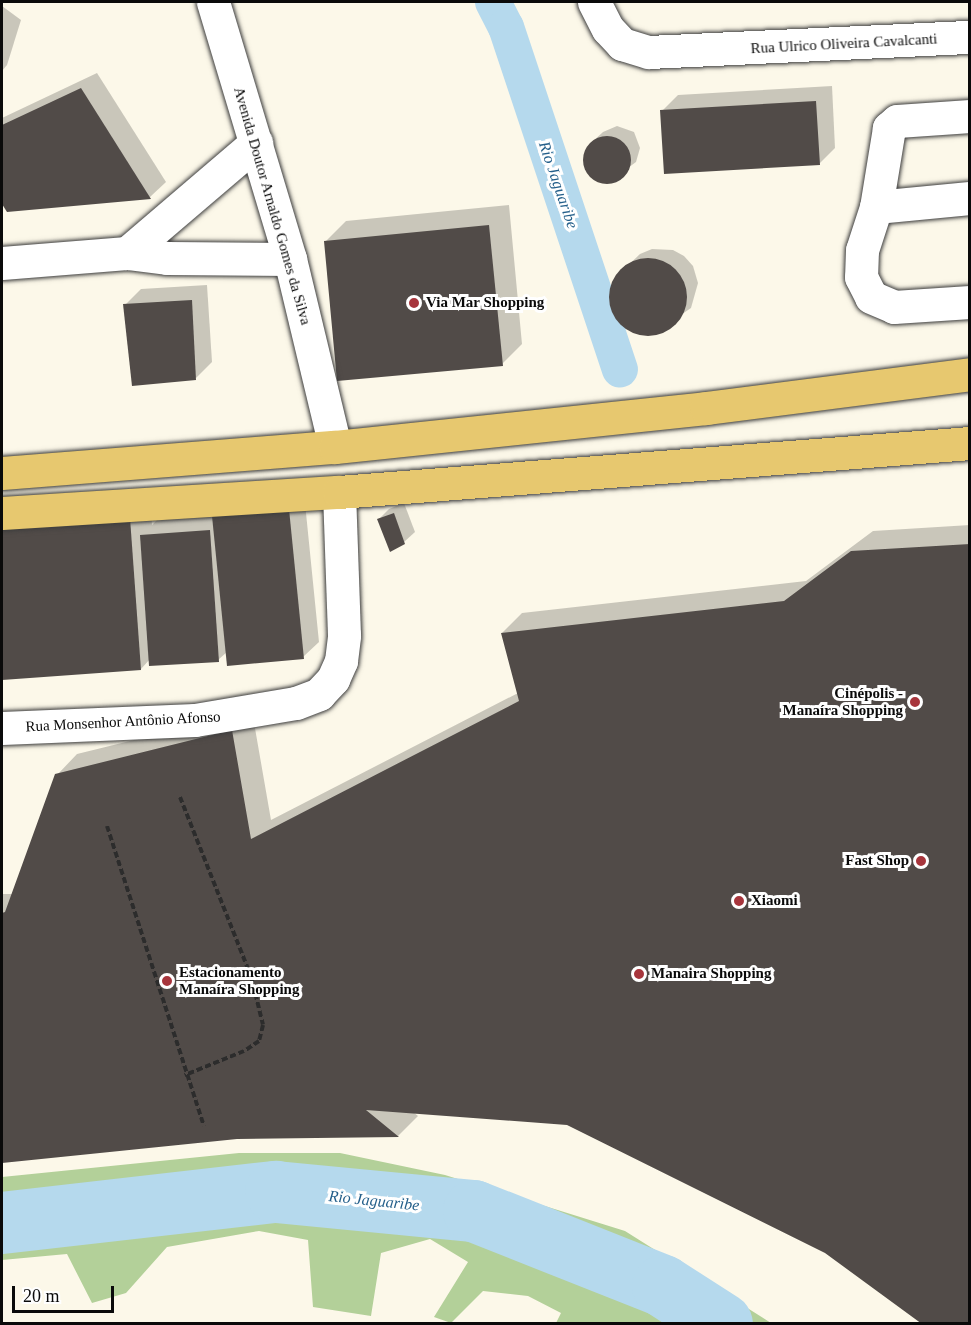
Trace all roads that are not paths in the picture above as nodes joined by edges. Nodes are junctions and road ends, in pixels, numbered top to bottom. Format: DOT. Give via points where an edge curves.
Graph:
graph roads {
  1 [pos="213,2"];
  2 [pos="594,2"];
  3 [pos="969,37"];
  4 [pos="969,116"];
  5 [pos="256,143"];
  6 [pos="969,198"];
  7 [pos="876,207"];
  8 [pos="127,253"];
  9 [pos="290,259"];
  10 [pos="2,263"];
  11 [pos="969,302"];
  12 [pos="969,374"];
  13 [pos="969,443"];
  14 [pos="335,447"];
  15 [pos="2,473"];
  16 [pos="339,492"];
  17 [pos="2,513"];
  18 [pos="2,728"];
  1 -- 5 [label="street, Avenida Doutor Arnaldo Gomes da Silva"];
  2 -- 3 [label="street, Rua Ulrico Oliveira Cavalcanti" via="608,29 622,45 649,52"];
  4 -- 7 [label="street" via="897,121 889,128"];
  5 -- 8 [label="street"];
  5 -- 9 [label="street, Avenida Doutor Arnaldo Gomes da Silva"];
  6 -- 7 [label="street"];
  7 -- 11 [label="street" via="862,250 861,276 871,297 894,307"];
  8 -- 9 [label="street" via="167,258"];
  8 -- 10 [label="street"];
  9 -- 14 [label="street, Avenida Doutor Arnaldo Gomes da Silva"];
  12 -- 14 [label="main road" via="706,408"];
  13 -- 16 [label="main road"];
  14 -- 15 [label="main road"];
  16 -- 17 [label="main road"];
  16 -- 18 [label="street, Rua Monsenhor Antônio Afonso" via="344,635 341,661 333,679 319,694 296,703 195,720"];
}
